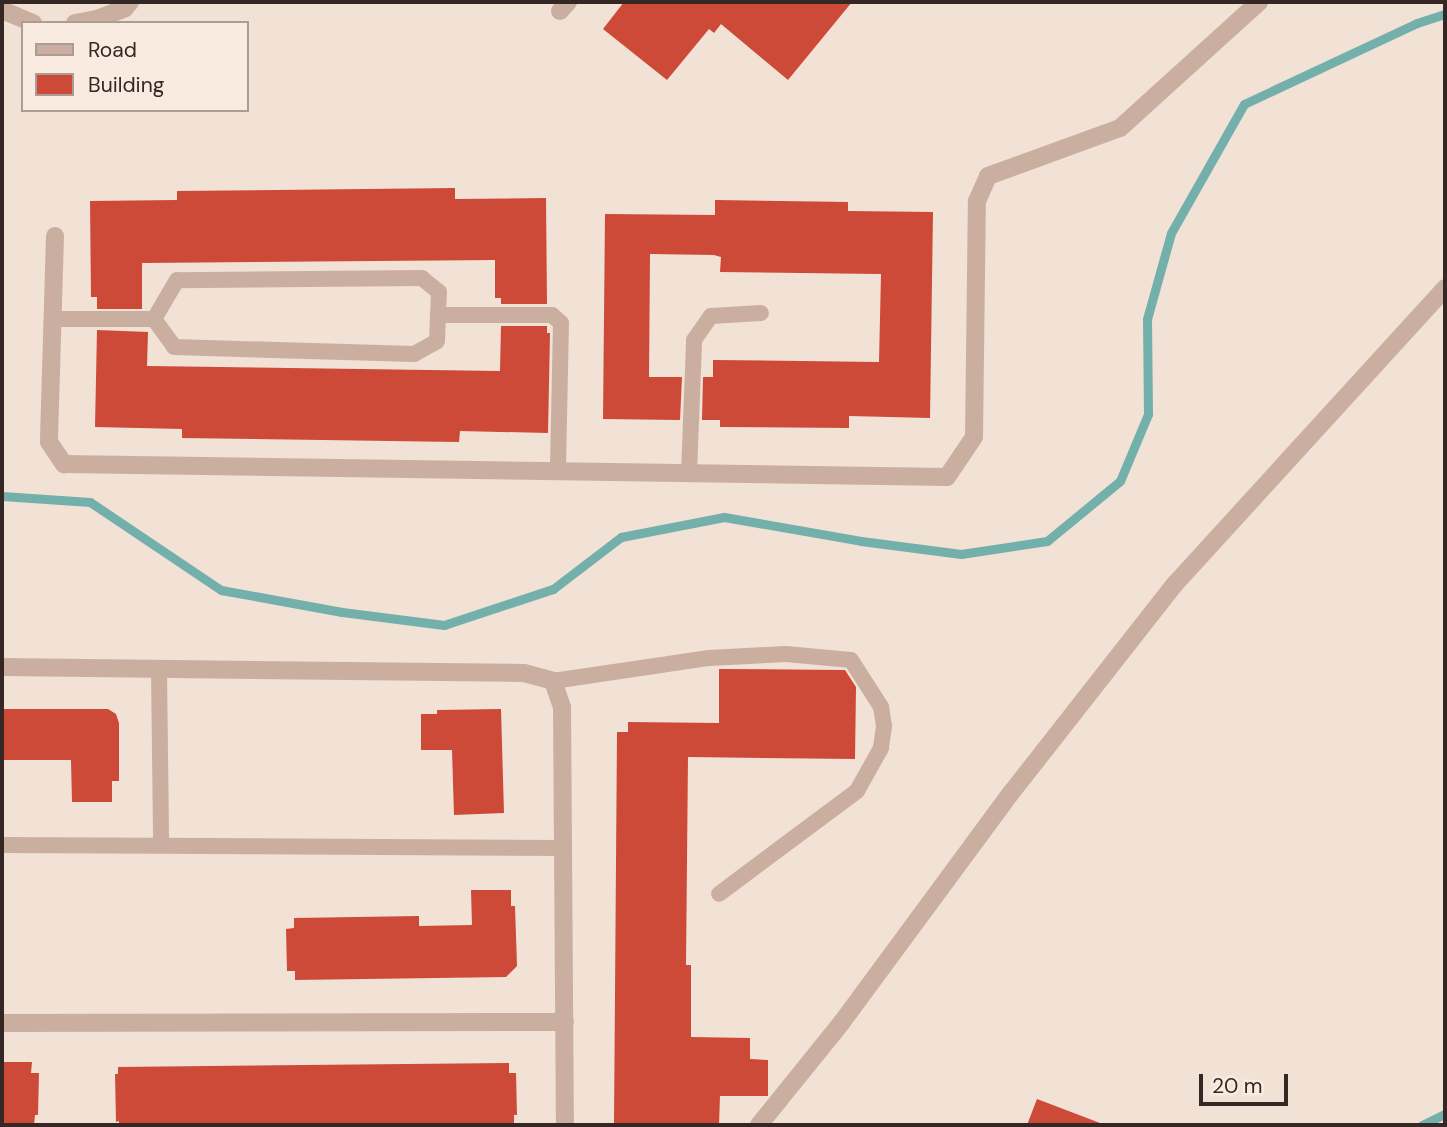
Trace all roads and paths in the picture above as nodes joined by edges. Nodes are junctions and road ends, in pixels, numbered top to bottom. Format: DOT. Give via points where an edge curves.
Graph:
graph roads {
  1 [pos="130,2"];
  2 [pos="1259,2"];
  3 [pos="2,10"];
  4 [pos="28,21"];
  5 [pos="86,21"];
  6 [pos="55,236"];
  7 [pos="1445,288"];
  8 [pos="761,313"];
  9 [pos="438,315"];
  10 [pos="53,319"];
  11 [pos="155,319"];
  12 [pos="558,471"];
  13 [pos="689,473"];
  14 [pos="2,667"];
  15 [pos="159,670"];
  16 [pos="553,681"];
  17 [pos="2,845"];
  18 [pos="161,845"];
  19 [pos="562,848"];
  20 [pos="719,894"];
  21 [pos="565,1022"];
  22 [pos="2,1023"];
  23 [pos="565,1125"];
  24 [pos="759,1125"];
  1 -- 5 [label="street" via="125,8"];
  2 -- 13 [label="street" via="1120,128 989,176 977,201 974,437 947,477"];
  3 -- 4 [label="street"];
  6 -- 10 [label="street"];
  7 -- 24 [label="street" via="1175,584"];
  8 -- 13 [label="lane" via="711,316 694,340"];
  9 -- 11 [label="lane" via="437,341 414,354 174,347"];
  9 -- 11 [label="lane" via="439,292 422,278 177,280"];
  9 -- 12 [label="lane" via="552,315 561,323"];
  10 -- 11 [label="lane"];
  10 -- 12 [label="street" via="49,442 64,464"];
  12 -- 13 [label="street"];
  14 -- 15 [label="street"];
  15 -- 16 [label="street" via="524,673"];
  15 -- 18 [label="lane"];
  16 -- 19 [label="street" via="562,707"];
  16 -- 20 [label="lane" via="709,657 786,654 851,660 881,707 884,726 881,748 857,791"];
  17 -- 18 [label="lane"];
  18 -- 19 [label="lane"];
  19 -- 21 [label="street"];
  21 -- 22 [label="street"];
  21 -- 23 [label="street"];
}
